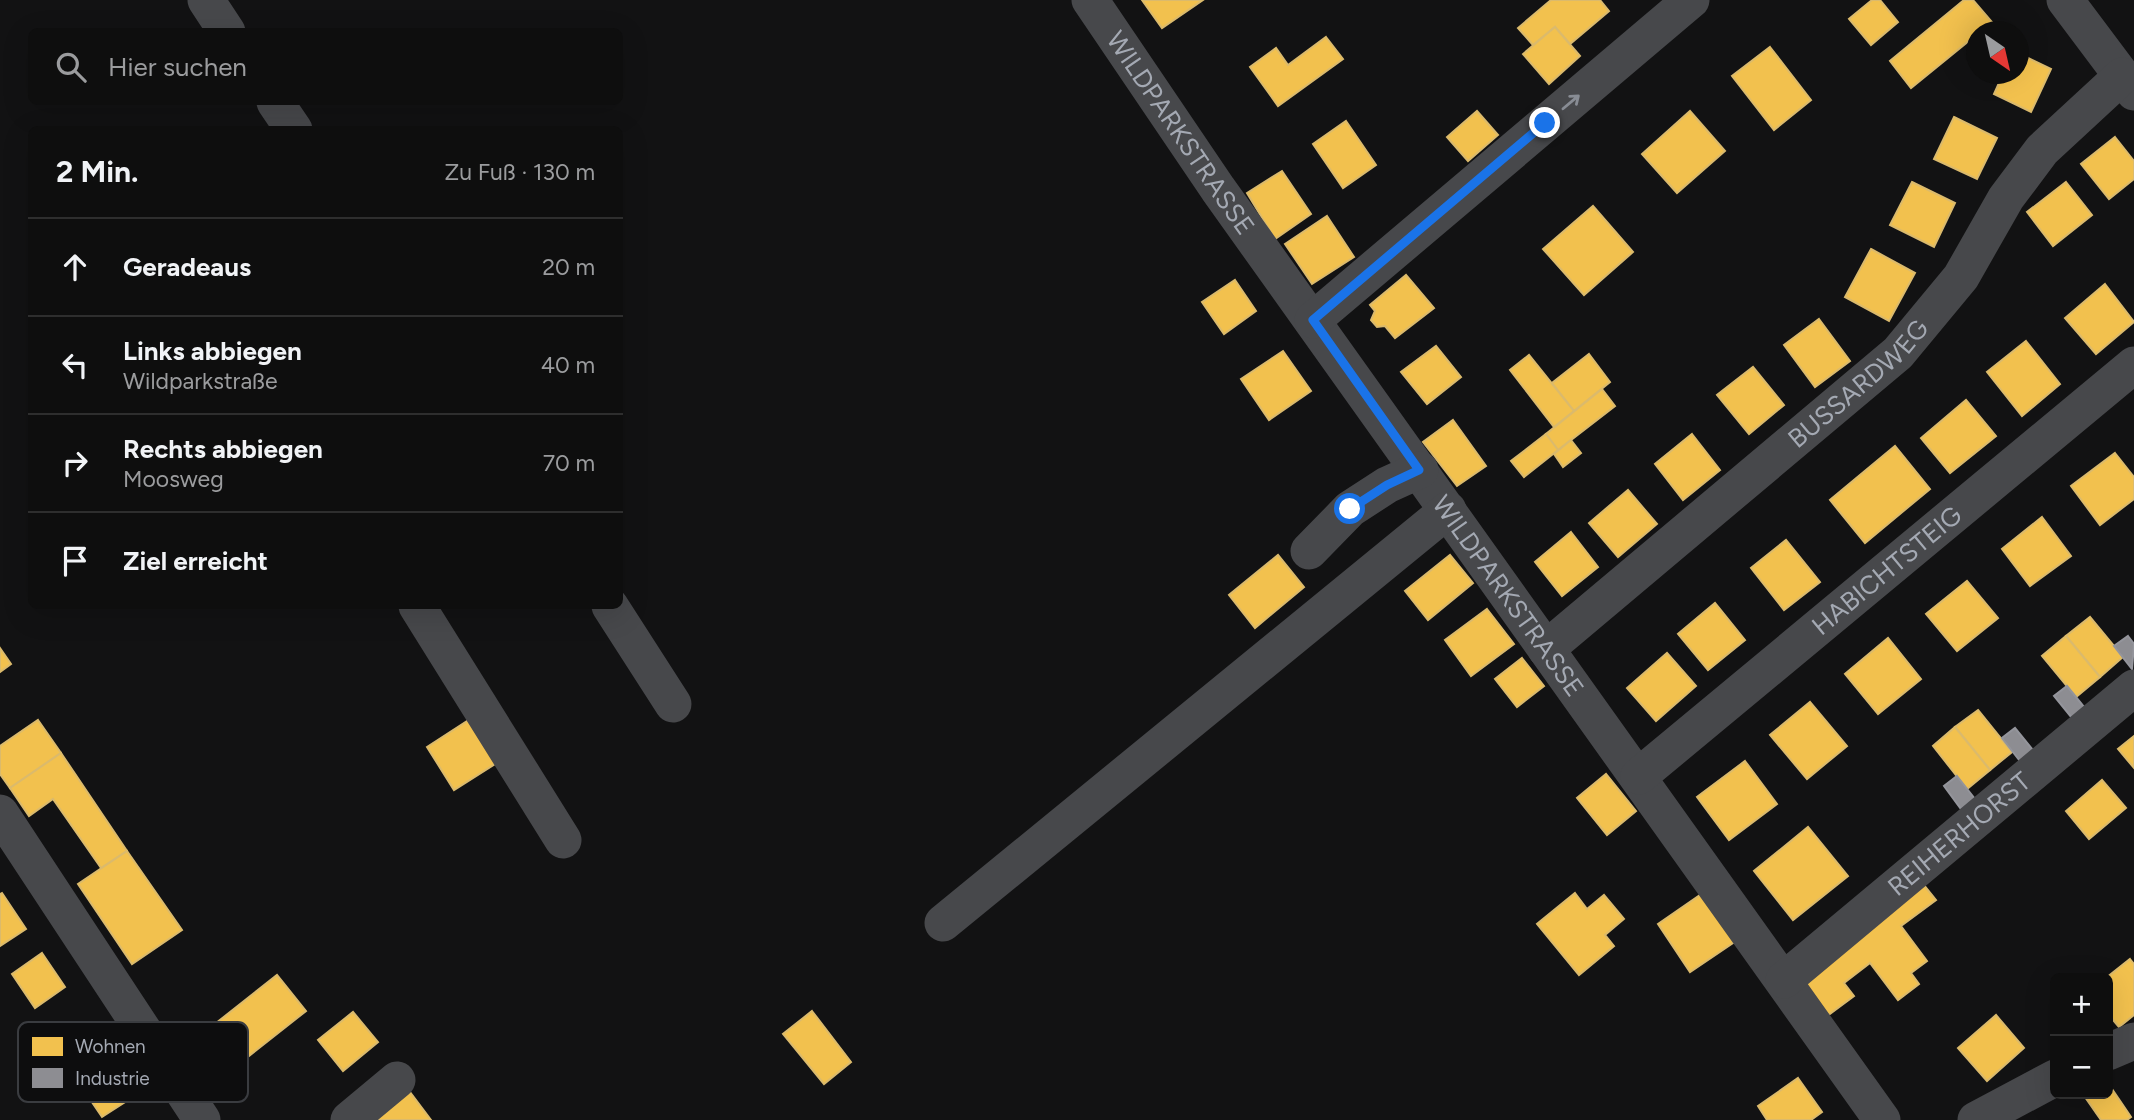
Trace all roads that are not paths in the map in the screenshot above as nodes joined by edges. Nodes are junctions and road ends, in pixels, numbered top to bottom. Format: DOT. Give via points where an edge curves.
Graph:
graph roads {
  1 [pos="206,0"];
  2 [pos="1090,0"];
  3 [pos="1691,0"];
  4 [pos="2065,0"];
  5 [pos="224,28"];
  6 [pos="2128,84"];
  7 [pos="277,105"];
  8 [pos="291,126"];
  9 [pos="1313,320"];
  10 [pos="2134,365"];
  11 [pos="1419,470"];
  12 [pos="1448,510"];
  13 [pos="1309,551"];
  14 [pos="418,609"];
  15 [pos="612,609"];
  16 [pos="1546,649"];
  17 [pos="2134,688"];
  18 [pos="673,704"];
  19 [pos="1639,776"];
  20 [pos="0,813"];
  21 [pos="563,840"];
  22 [pos="943,923"];
  23 [pos="1784,980"];
  24 [pos="138,1022"];
  25 [pos="2134,1041"];
  26 [pos="2113,1050"];
  27 [pos="397,1080"];
  28 [pos="2050,1082"];
  29 [pos="190,1102"];
  30 [pos="202,1120"];
  31 [pos="349,1120"];
  32 [pos="1882,1120"];
  33 [pos="1976,1120"];
  1 -- 5 [label="street"];
  2 -- 9 [label="street, WILDPARKSTRASSE"];
  9 -- 3 [label="street, one-way"];
  4 -- 6 [label="street"];
  6 -- 16 [label="street, BUSSARDWEG" via="2042,150 2006,198 1961,277 1898,353"];
  7 -- 8 [label="street"];
  9 -- 11 [label="street, WILDPARKSTRASSE"];
  10 -- 19 [label="street, HABICHTSTEIG"];
  11 -- 12 [label="street, WILDPARKSTRASSE"];
  11 -- 13 [label="street" via="1350,509"];
  12 -- 16 [label="street, WILDPARKSTRASSE"];
  12 -- 22 [label="street"];
  14 -- 21 [label="street"];
  15 -- 18 [label="street"];
  16 -- 19 [label="street, WILDPARKSTRASSE"];
  17 -- 23 [label="street, REIHERHORST"];
  19 -- 23 [label="street, WILDPARKSTRASSE"];
  20 -- 24 [label="street"];
  23 -- 32 [label="street, WILDPARKSTRASSE"];
  25 -- 26 [label="street"];
  27 -- 31 [label="street"];
  28 -- 33 [label="street"];
  29 -- 30 [label="street"];
}
